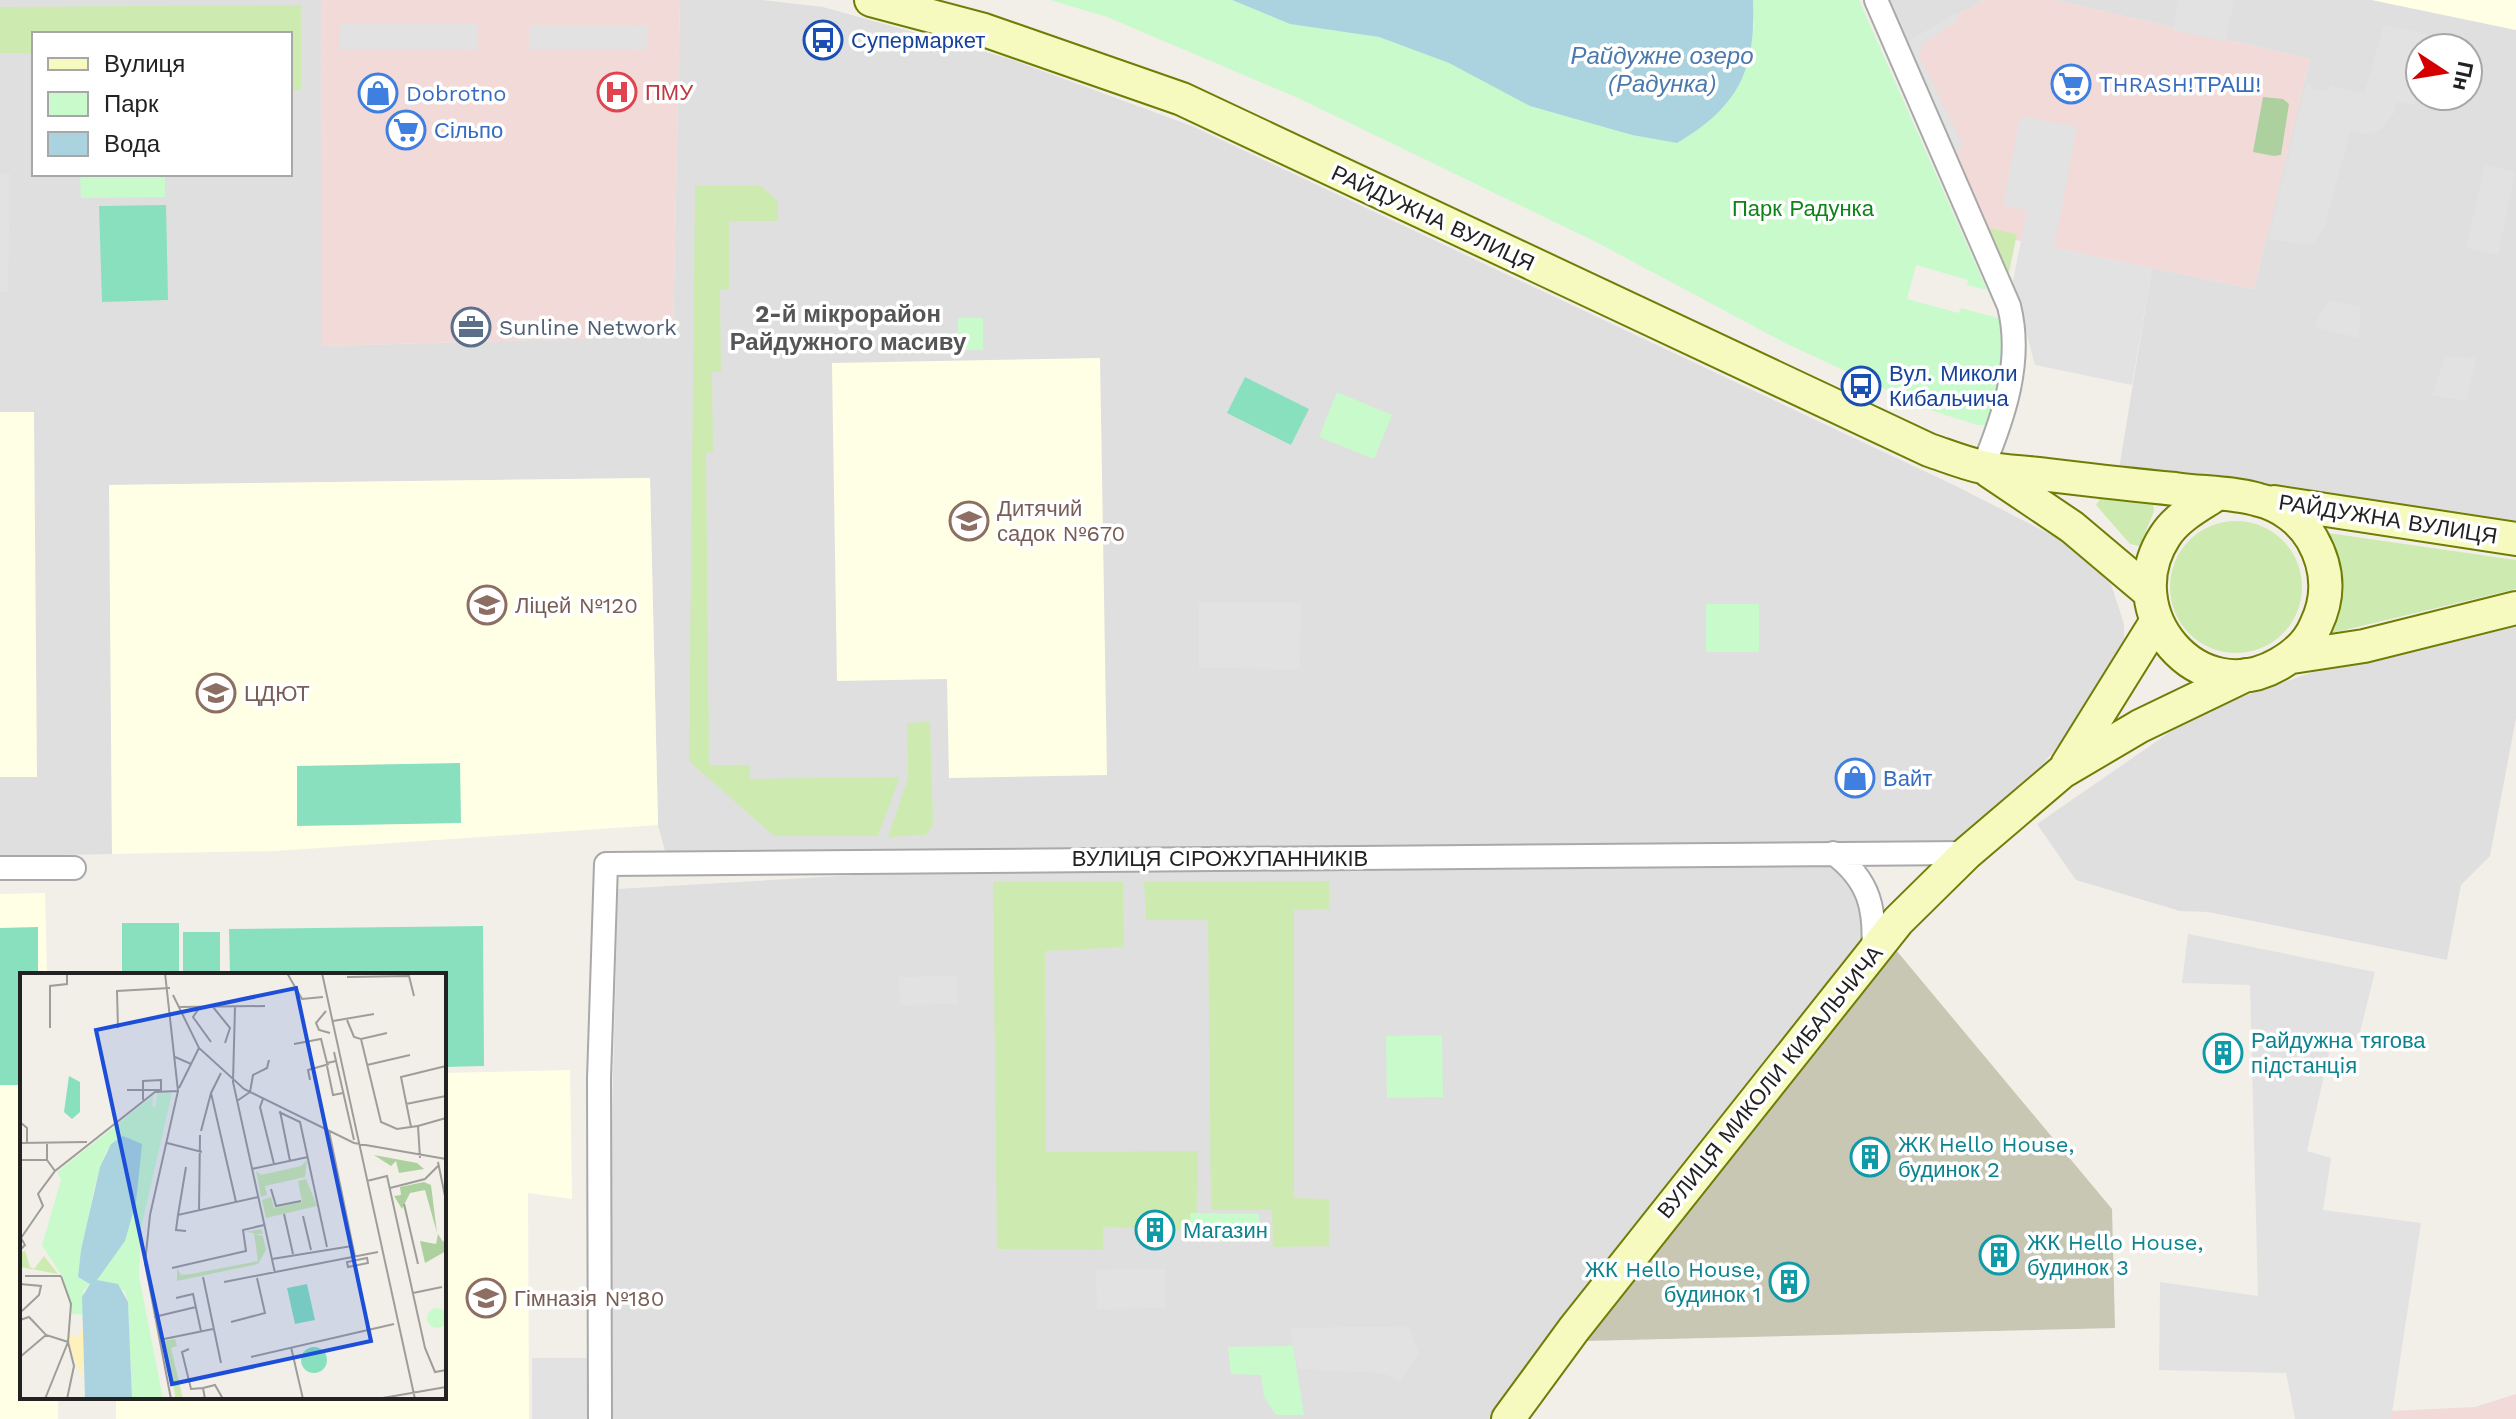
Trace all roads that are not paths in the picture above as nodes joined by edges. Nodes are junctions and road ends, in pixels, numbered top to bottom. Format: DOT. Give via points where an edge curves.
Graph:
graph roads {
  1 [pos="871,0"];
  2 [pos="1876,0"];
  3 [pos="1983,467"];
  4 [pos="2217,494"];
  5 [pos="2259,500"];
  6 [pos="2516,539"];
  7 [pos="2152,607"];
  8 [pos="2516,608"];
  9 [pos="2292,657"];
  10 [pos="2246,675"];
  11 [pos="2062,772"];
  12 [pos="1833,853"];
  13 [pos="1967,853"];
  14 [pos="0,868"];
  15 [pos="74,868"];
  16 [pos="1873,954"];
  17 [pos="600,1419"];
  18 [pos="1508,1419"];
  1 -- 3 [label="street, РАЙДУЖНА ВУЛИЦЯ" via="984,30 1182,99 1918,445"];
  2 -- 3 [label="street" via="2015,329 2016,353 2000,425"];
  3 -- 4 [label="street, РАЙДУЖНА ВУЛИЦЯ"];
  3 -- 7 [label="street, РАЙДУЖНА ВУЛИЦЯ" via="2072,527"];
  4 -- 5 [label="street"];
  4 -- 7 [label="street" via="2165,534 2152,562"];
  5 -- 6 [label="street, РАЙДУЖНА ВУЛИЦЯ"];
  5 -- 9 [label="street" via="2285,511 2307,530 2321,554 2327,582 2323,610 2311,636"];
  7 -- 10 [label="street" via="2167,641 2183,657 2202,668"];
  7 -- 11 [label="street, ВУЛИЦЯ МИКОЛИ КИБАЛЬЧИЧА"];
  8 -- 9 [label="street" via="2364,646"];
  9 -- 10 [label="street"];
  10 -- 11 [label="street, ВУЛИЦЯ МИКОЛИ КИБАЛЬЧИЧА" via="2140,726"];
  11 -- 13 [label="street, ВУЛИЦЯ МИКОЛИ КИБАЛЬЧИЧА"];
  12 -- 13 [label="street, ВУЛИЦЯ СІРОЖУПАННИКІВ"];
  12 -- 16 [label="street" via="1853,870 1871,903"];
  12 -- 17 [label="street, ВУЛИЦЯ СІРОЖУПАННИКІВ" via="606,864 599,1079"];
  13 -- 16 [label="street, ВУЛИЦЯ МИКОЛИ КИБАЛЬЧИЧА" via="1898,921"];
  14 -- 15 [label="street"];
  16 -- 18 [label="street, ВУЛИЦЯ МИКОЛИ КИБАЛЬЧИЧА"];
}
